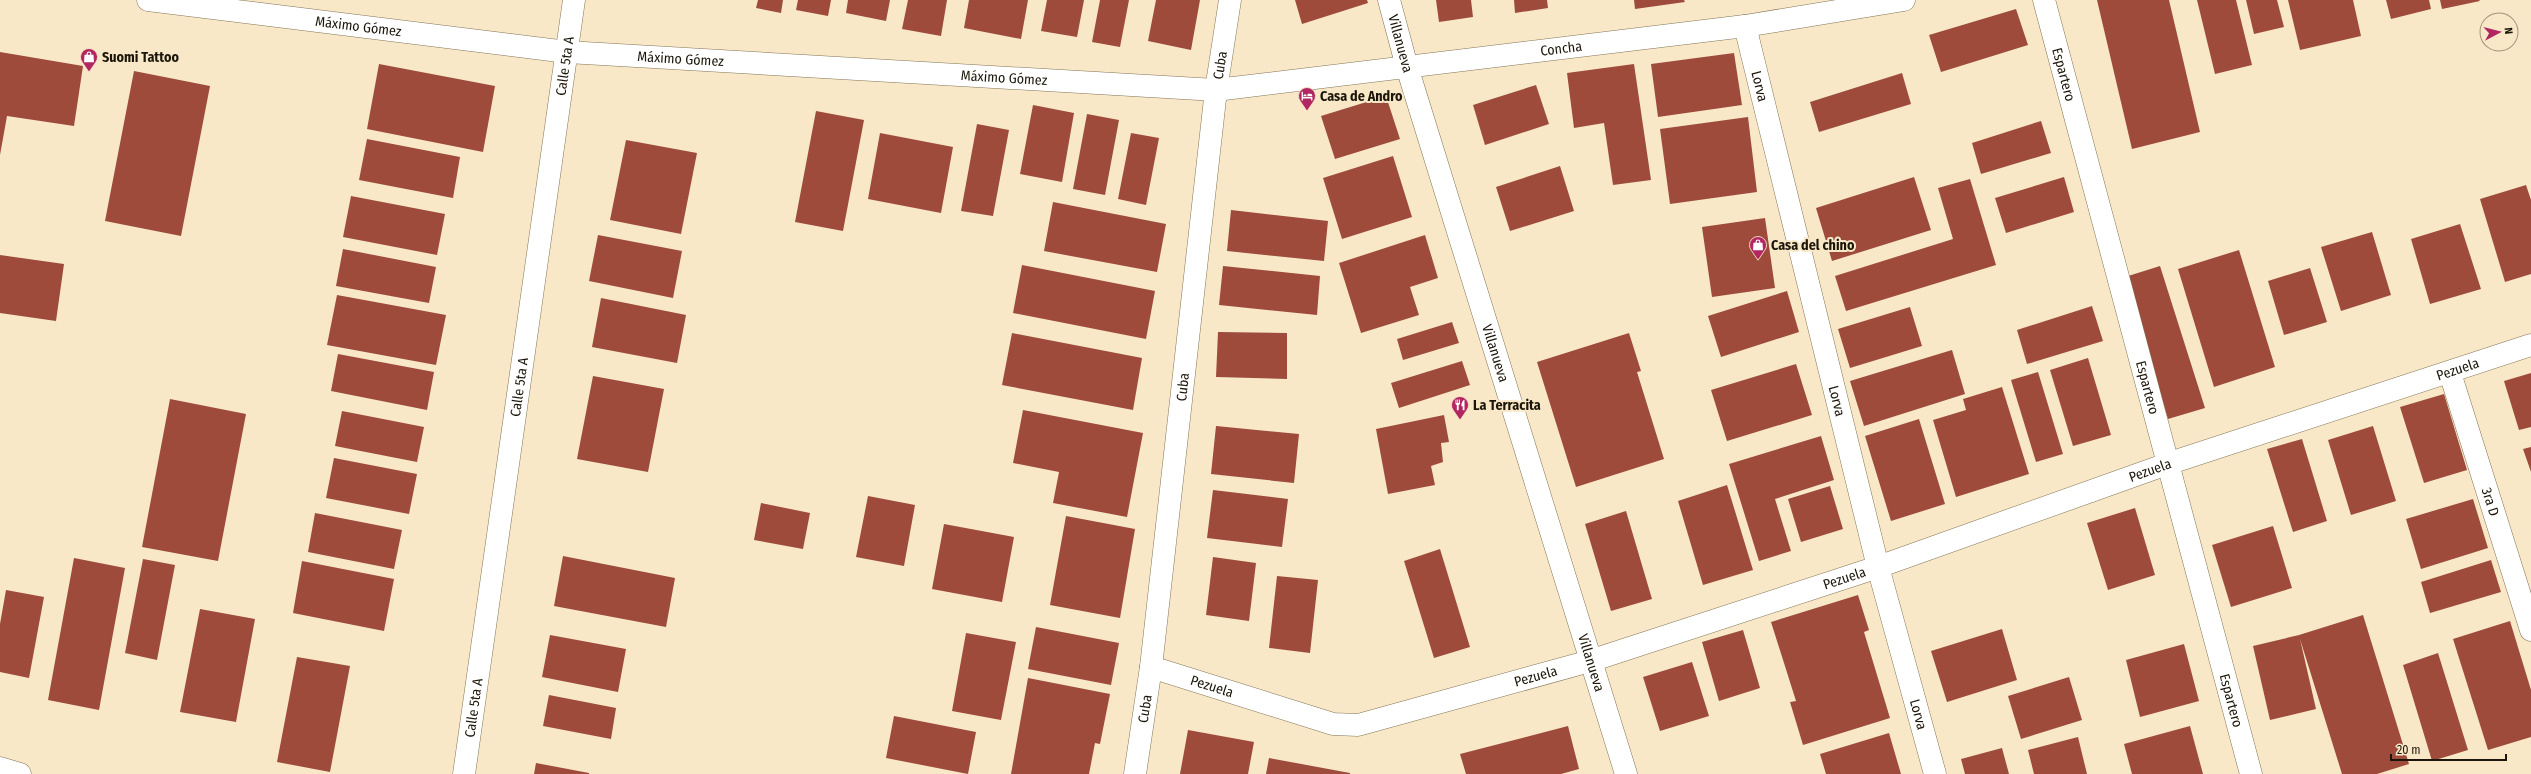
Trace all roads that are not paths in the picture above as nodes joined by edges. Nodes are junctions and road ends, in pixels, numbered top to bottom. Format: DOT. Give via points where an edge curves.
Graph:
graph roads {
  1 [pos="148,0"];
  2 [pos="574,0"];
  3 [pos="1230,0"];
  4 [pos="1389,0"];
  5 [pos="1904,0"];
  6 [pos="2044,0"];
  7 [pos="1745,26"];
  8 [pos="567,52"];
  9 [pos="1408,67"];
  10 [pos="1216,90"];
  11 [pos="2531,345"];
  12 [pos="2450,373"];
  13 [pos="2167,464"];
  14 [pos="1878,567"];
  15 [pos="2531,630"];
  16 [pos="1590,661"];
  17 [pos="1151,667"];
  18 [pos="0,768"];
  19 [pos="20,774"];
  20 [pos="464,774"];
  21 [pos="1135,774"];
  22 [pos="1626,774"];
  23 [pos="1935,774"];
  24 [pos="2251,774"];
  1 -- 8 [label="street, Máximo Gómez"];
  2 -- 8 [label="street, Calle 5ta A"];
  3 -- 10 [label="street, Cuba"];
  4 -- 9 [label="street, Villanueva"];
  5 -- 7 [label="street, Concha"];
  6 -- 13 [label="street, Espartero"];
  7 -- 9 [label="street, Concha"];
  7 -- 14 [label="street, Lorva"];
  8 -- 10 [label="street, Máximo Gómez"];
  8 -- 20 [label="street, Calle 5ta A"];
  9 -- 10 [label="street, Concha"];
  9 -- 16 [label="street, Villanueva"];
  10 -- 17 [label="street, Cuba"];
  11 -- 12 [label="street, Pezuela"];
  12 -- 13 [label="street, Pezuela"];
  12 -- 15 [label="street, 3ra D"];
  13 -- 14 [label="street, Pezuela"];
  13 -- 24 [label="street, Espartero"];
  14 -- 16 [label="street, Pezuela"];
  14 -- 23 [label="street, Lorva"];
  16 -- 17 [label="street, Pezuela" via="1358,725 1333,724"];
  16 -- 22 [label="street, Villanueva"];
  17 -- 21 [label="street, Cuba"];
  18 -- 19 [label="street"];
}
